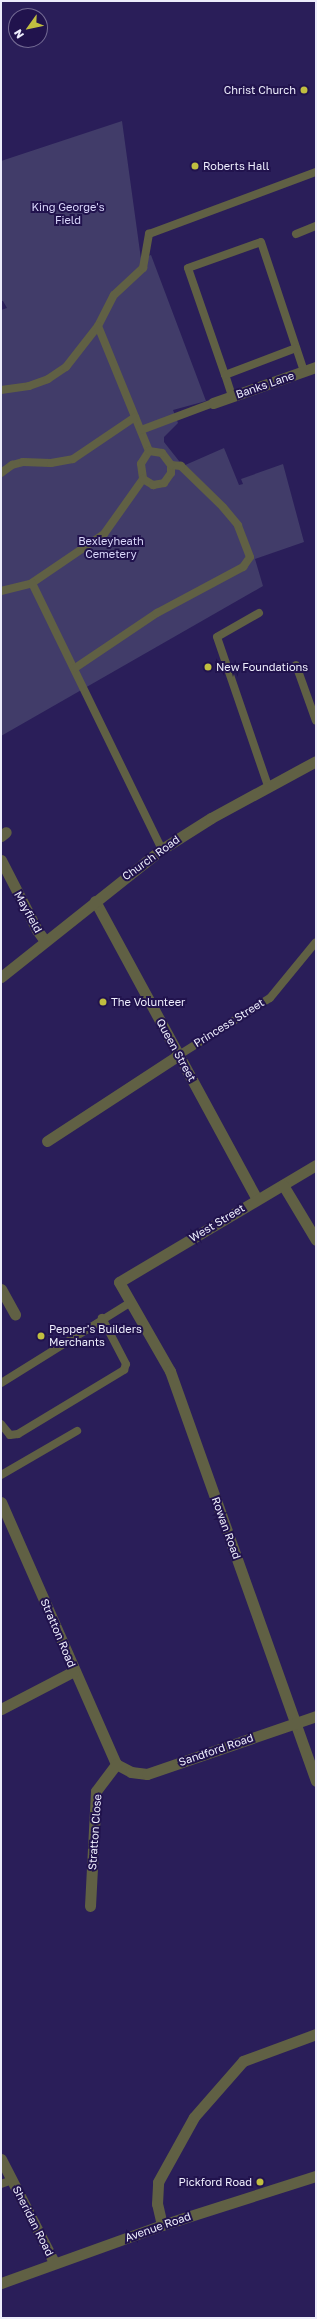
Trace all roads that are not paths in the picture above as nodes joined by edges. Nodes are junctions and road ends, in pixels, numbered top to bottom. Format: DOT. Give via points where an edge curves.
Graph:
graph roads {
  1 [pos="316,172"];
  2 [pos="316,226"];
  3 [pos="296,234"];
  4 [pos="98,326"];
  5 [pos="296,348"];
  6 [pos="316,367"];
  7 [pos="304,371"];
  8 [pos="225,375"];
  9 [pos="1,390"];
  10 [pos="232,396"];
  11 [pos="213,403"];
  12 [pos="135,416"];
  13 [pos="141,430"];
  14 [pos="149,451"];
  15 [pos="171,465"];
  16 [pos="1,473"];
  17 [pos="144,479"];
  18 [pos="32,583"];
  19 [pos="1,591"];
  20 [pos="259,613"];
  21 [pos="296,665"];
  22 [pos="75,668"];
  23 [pos="316,721"];
  24 [pos="316,761"];
  25 [pos="268,786"];
  26 [pos="162,849"];
  27 [pos="1,860"];
  28 [pos="95,901"];
  29 [pos="46,941"];
  30 [pos="316,942"];
  31 [pos="1,977"];
  32 [pos="179,1055"];
  33 [pos="47,1141"];
  34 [pos="316,1165"];
  35 [pos="283,1185"];
  36 [pos="257,1199"];
  37 [pos="316,1240"];
  38 [pos="119,1282"];
  39 [pos="1,1289"];
  40 [pos="131,1302"];
  41 [pos="15,1314"];
  42 [pos="102,1318"];
  43 [pos="1,1383"];
  44 [pos="1,1424"];
  45 [pos="77,1431"];
  46 [pos="1,1475"];
  47 [pos="1,1502"];
  48 [pos="74,1671"];
  49 [pos="1,1709"];
  50 [pos="316,1716"];
  51 [pos="295,1723"];
  52 [pos="116,1764"];
  53 [pos="316,1781"];
  54 [pos="90,1906"];
  55 [pos="316,2034"];
  56 [pos="1,2159"];
  57 [pos="316,2176"];
  58 [pos="12,2180"];
  59 [pos="1,2184"];
  60 [pos="162,2225"];
  61 [pos="54,2262"];
  62 [pos="1,2283"];
  1 -- 4 [label="lane" via="149,234 143,268 114,295"];
  2 -- 3 [label="lane"];
  4 -- 9 [label="lane" via="66,366 48,379 29,386"];
  4 -- 12 [label="lane"];
  5 -- 7 [label="lane"];
  5 -- 8 [label="lane"];
  5 -- 8 [label="lane" via="261,242 188,268"];
  6 -- 7 [label="street, Banks Lane"];
  7 -- 10 [label="street, Banks Lane"];
  8 -- 10 [label="lane"];
  10 -- 11 [label="street, Banks Lane"];
  11 -- 13 [label="lane"];
  12 -- 13 [label="lane"];
  12 -- 16 [label="lane" via="73,459 51,463 23,462 12,465"];
  13 -- 14 [label="lane"];
  14 -- 15 [label="lane" via="162,453"];
  14 -- 17 [label="lane" via="141,464"];
  15 -- 17 [label="lane" via="171,473 164,483 153,485"];
  15 -- 22 [label="lane" via="181,466 223,507 238,525 250,557 243,567 157,613"];
  17 -- 18 [label="lane" via="104,534"];
  18 -- 19 [label="lane"];
  18 -- 22 [label="lane"];
  20 -- 25 [label="lane" via="217,637"];
  21 -- 23 [label="lane"];
  22 -- 26 [label="lane"];
  24 -- 25 [label="street, Church Road"];
  25 -- 26 [label="street, Church Road"];
  26 -- 28 [label="street, Church Road"];
  27 -- 29 [label="street, Mayfield" via="37,930"];
  28 -- 29 [label="street, Church Road"];
  28 -- 32 [label="street, Queen Street"];
  29 -- 31 [label="street, Church Road"];
  30 -- 32 [label="lane, Princess Street" via="270,998"];
  32 -- 33 [label="street, Princess Street"];
  32 -- 36 [label="street, Queen Street"];
  34 -- 35 [label="street, West Street"];
  35 -- 36 [label="street, West Street"];
  35 -- 37 [label="street"];
  36 -- 38 [label="street, West Street"];
  38 -- 40 [label="street, Rowan Road"];
  39 -- 41 [label="street"];
  40 -- 42 [label="lane"];
  40 -- 51 [label="street, Rowan Road" via="170,1371"];
  42 -- 43 [label="lane"];
  42 -- 44 [label="lane" via="126,1364 124,1370 18,1434 10,1435"];
  45 -- 46 [label="lane"];
  47 -- 48 [label="street, Stratton Road"];
  48 -- 49 [label="street"];
  48 -- 52 [label="street, Stratton Road"];
  50 -- 51 [label="street, Sandford Road"];
  51 -- 52 [label="street, Sandford Road" via="146,1774 131,1772"];
  51 -- 53 [label="street, Rowan Road"];
  52 -- 54 [label="street, Stratton Close" via="96,1792"];
  55 -- 60 [label="street" via="243,2061 194,2117 158,2182 157,2204"];
  56 -- 58 [label="street, Sheridan Road"];
  57 -- 60 [label="street, Avenue Road"];
  58 -- 59 [label="lane"];
  58 -- 61 [label="street, Sheridan Road"];
  60 -- 61 [label="street, Avenue Road"];
  61 -- 62 [label="street, Avenue Road"];
}
